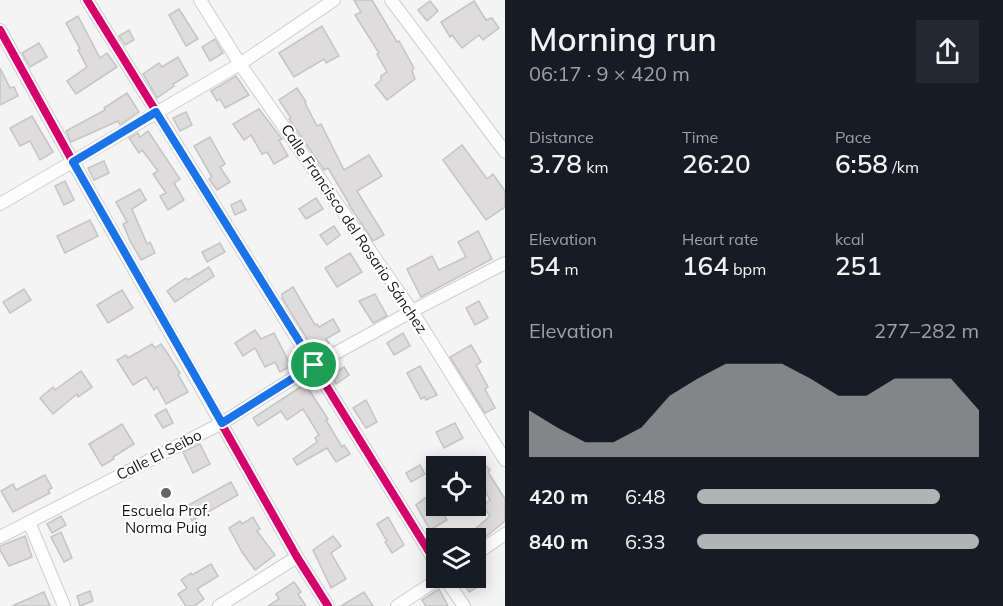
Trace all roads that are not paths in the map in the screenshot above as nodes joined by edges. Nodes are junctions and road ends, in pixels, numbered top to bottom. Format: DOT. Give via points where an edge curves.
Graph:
graph roads {
  1 [pos="87,0"];
  2 [pos="200,0"];
  3 [pos="334,0"];
  4 [pos="391,0"];
  5 [pos="0,30"];
  6 [pos="240,64"];
  7 [pos="156,112"];
  8 [pos="505,152"];
  9 [pos="73,162"];
  10 [pos="0,204"];
  11 [pos="505,263"];
  12 [pos="412,311"];
  13 [pos="314,365"];
  14 [pos="222,423"];
  15 [pos="505,460"];
  16 [pos="28,522"];
  17 [pos="505,534"];
  18 [pos="0,537"];
  19 [pos="426,547"];
  20 [pos="486,547"];
  21 [pos="297,557"];
  22 [pos="426,587"];
  23 [pos="452,588"];
  24 [pos="64,606"];
  25 [pos="219,606"];
  26 [pos="327,606"];
  27 [pos="397,606"];
  28 [pos="464,606"];
  1 -- 7 [label="street"];
  2 -- 6 [label="street, Calle Francisco del Rosario Sánchez"];
  3 -- 6 [label="street"];
  4 -- 8 [label="street"];
  5 -- 9 [label="street"];
  6 -- 7 [label="street"];
  6 -- 12 [label="street, Calle Francisco del Rosario Sánchez"];
  7 -- 9 [label="street"];
  7 -- 13 [label="street"];
  9 -- 10 [label="street"];
  9 -- 14 [label="street"];
  11 -- 12 [label="street, Calle El Seibo"];
  12 -- 13 [label="street, Calle El Seibo"];
  12 -- 15 [label="street, Calle Francisco del Rosario Sánchez"];
  13 -- 14 [label="street, Calle El Seibo"];
  13 -- 19 [label="street"];
  14 -- 16 [label="street, Calle El Seibo"];
  14 -- 21 [label="street"];
  16 -- 18 [label="street, Calle El Seibo"];
  16 -- 24 [label="street"];
  17 -- 20 [label="street"];
  21 -- 25 [label="street"];
  21 -- 26 [label="street"];
  22 -- 27 [label="street"];
  23 -- 28 [label="street"];
}
